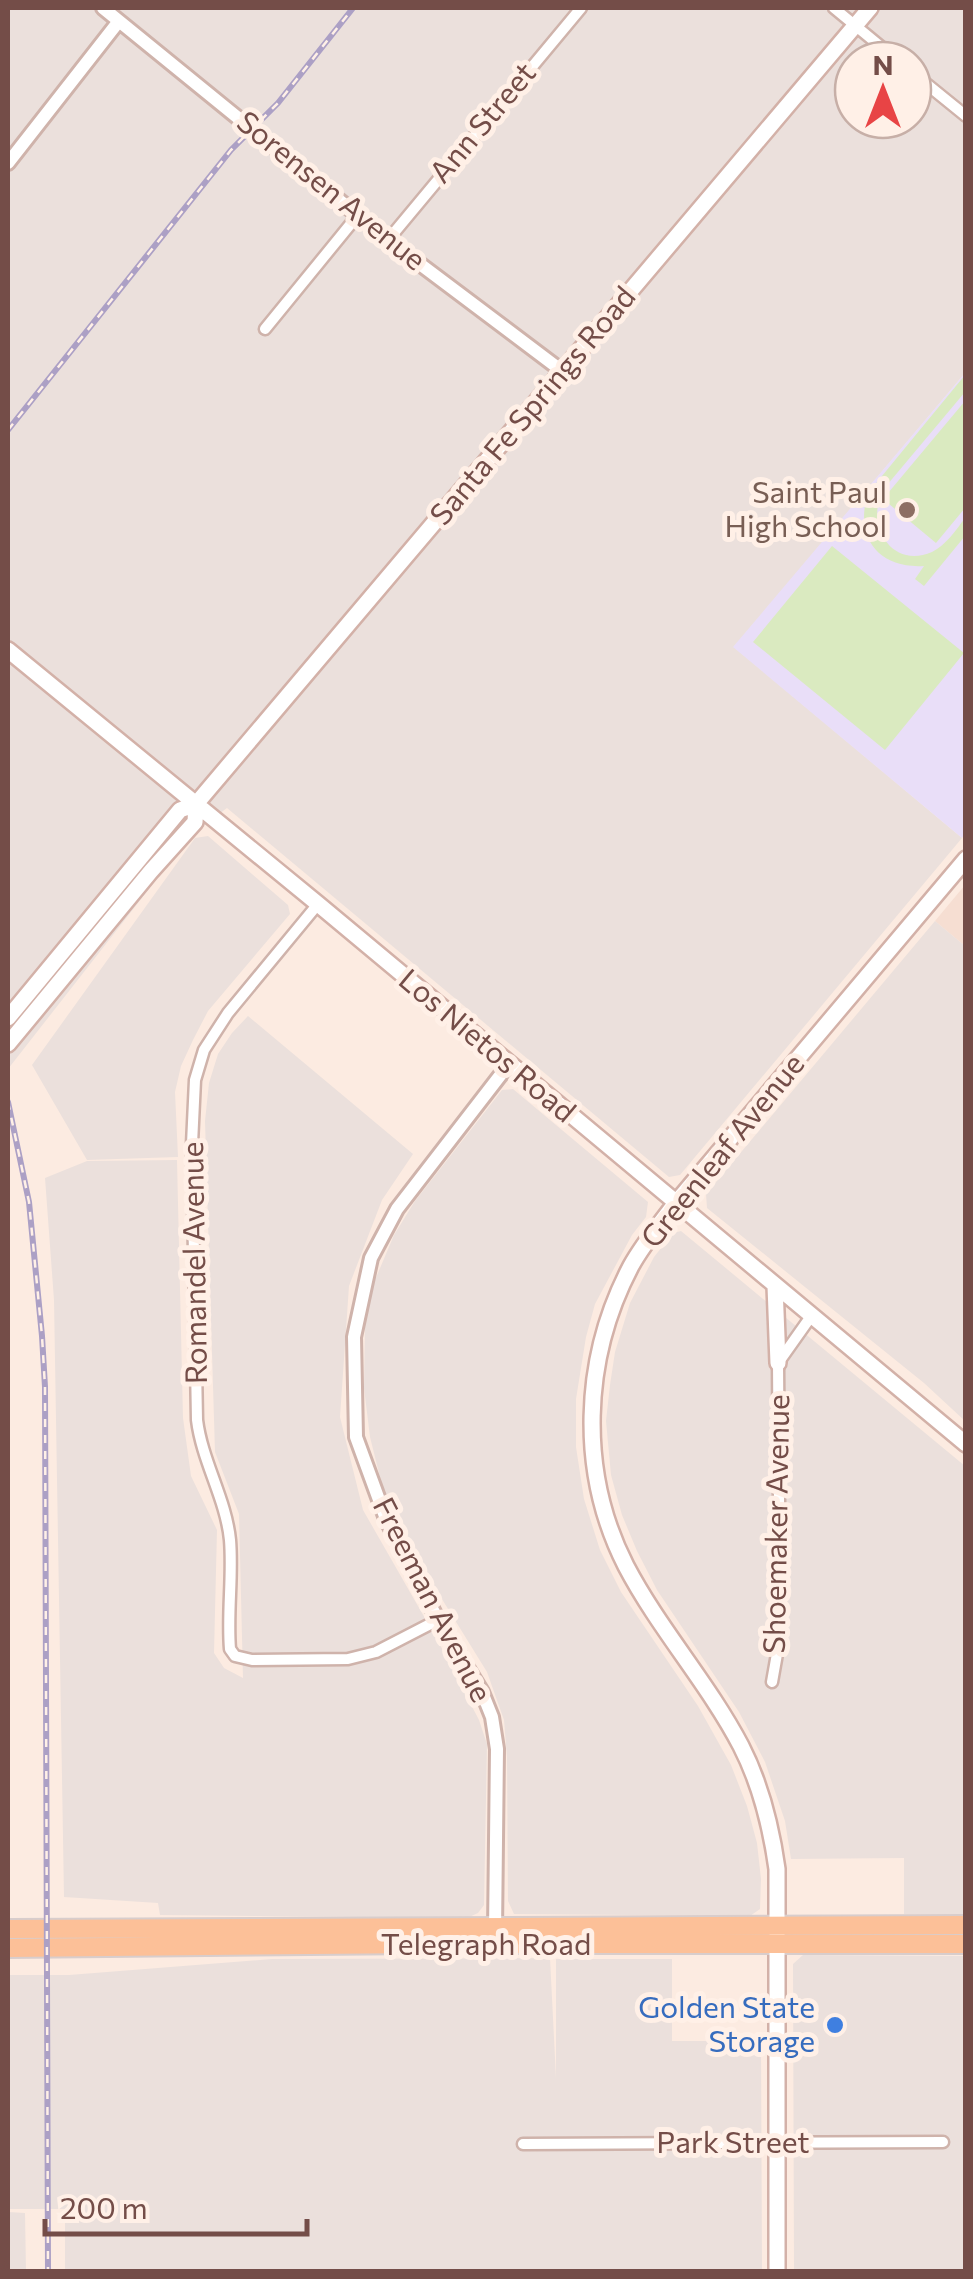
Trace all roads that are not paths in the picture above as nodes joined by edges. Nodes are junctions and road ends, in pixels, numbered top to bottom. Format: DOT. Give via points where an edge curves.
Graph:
graph roads {
  1 [pos="103,8"];
  2 [pos="581,8"];
  3 [pos="834,8"];
  4 [pos="870,8"];
  5 [pos="119,21"];
  6 [pos="855,26"];
  7 [pos="872,40"];
  8 [pos="933,89"];
  9 [pos="966,116"];
  10 [pos="8,162"];
  11 [pos="358,215"];
  12 [pos="388,240"];
  13 [pos="265,329"];
  14 [pos="562,371"];
  15 [pos="8,650"];
  16 [pos="196,804"];
  17 [pos="966,859"];
  18 [pos="113,904"];
  19 [pos="318,904"];
  20 [pos="8,1018"];
  21 [pos="8,1044"];
  22 [pos="509,1064"];
  23 [pos="675,1204"];
  24 [pos="775,1286"];
  25 [pos="812,1316"];
  26 [pos="778,1363"];
  27 [pos="966,1444"];
  28 [pos="438,1620"];
  29 [pos="772,1682"];
  30 [pos="8,1929"];
  31 [pos="961,1934"];
  32 [pos="494,1935"];
  33 [pos="778,1936"];
  34 [pos="8,1948"];
  35 [pos="943,2142"];
  36 [pos="522,2144"];
  37 [pos="776,2144"];
  38 [pos="777,2272"];
  1 -- 5 [label="street, Sorensen Avenue"];
  2 -- 12 [label="street, Ann Street"];
  3 -- 6 [label="street"];
  4 -- 6 [label="main road, Santa Fe Springs Road"];
  5 -- 10 [label="street"];
  5 -- 11 [label="street, Sorensen Avenue"];
  6 -- 7 [label="street"];
  6 -- 14 [label="main road, Santa Fe Springs Road"];
  8 -- 9 [label="street"];
  11 -- 12 [label="street, Sorensen Avenue"];
  11 -- 13 [label="street"];
  12 -- 14 [label="street, Sorensen Avenue"];
  14 -- 16 [label="main road, Santa Fe Springs Road"];
  15 -- 16 [label="main road, Los Nietos Road"];
  16 -- 18 [label="main road, Santa Fe Springs Road" via="180,810"];
  16 -- 19 [label="main road, Los Nietos Road"];
  17 -- 23 [label="main road, Greenleaf Avenue"];
  18 -- 20 [label="main road, Santa Fe Springs Road"];
  18 -- 21 [label="main road, Santa Fe Springs Road"];
  19 -- 22 [label="main road, Los Nietos Road"];
  19 -- 28 [label="street, Romandel Avenue" via="228,1013 204,1050 195,1080 197,1420 230,1538 230,1650 252,1660 348,1659"];
  22 -- 23 [label="main road, Los Nietos Road"];
  22 -- 28 [label="street, Freeman Avenue" via="397,1209 372,1258 354,1337 356,1437 386,1519"];
  23 -- 24 [label="main road, Los Nietos Road"];
  23 -- 33 [label="main road, Greenleaf Avenue" via="632,1266 609,1319 595,1372 594,1458 604,1511 627,1568 754,1774 777,1869"];
  24 -- 25 [label="main road, Los Nietos Road"];
  24 -- 26 [label="main road"];
  25 -- 26 [label="street, Shoemaker Avenue"];
  25 -- 27 [label="main road, Los Nietos Road"];
  26 -- 29 [label="street, Shoemaker Avenue" via="780,1637"];
  28 -- 32 [label="street, Freeman Avenue" via="492,1718"];
  30 -- 32 [label="main road, Telegraph Road"];
  31 -- 33 [label="main road, Telegraph Road"];
  32 -- 33 [label="main road, Telegraph Road"];
  32 -- 34 [label="main road, Telegraph Road"];
  33 -- 37 [label="main road"];
  35 -- 37 [label="street, Park Street"];
  36 -- 37 [label="street, Park Street"];
  37 -- 38 [label="main road"];
}
